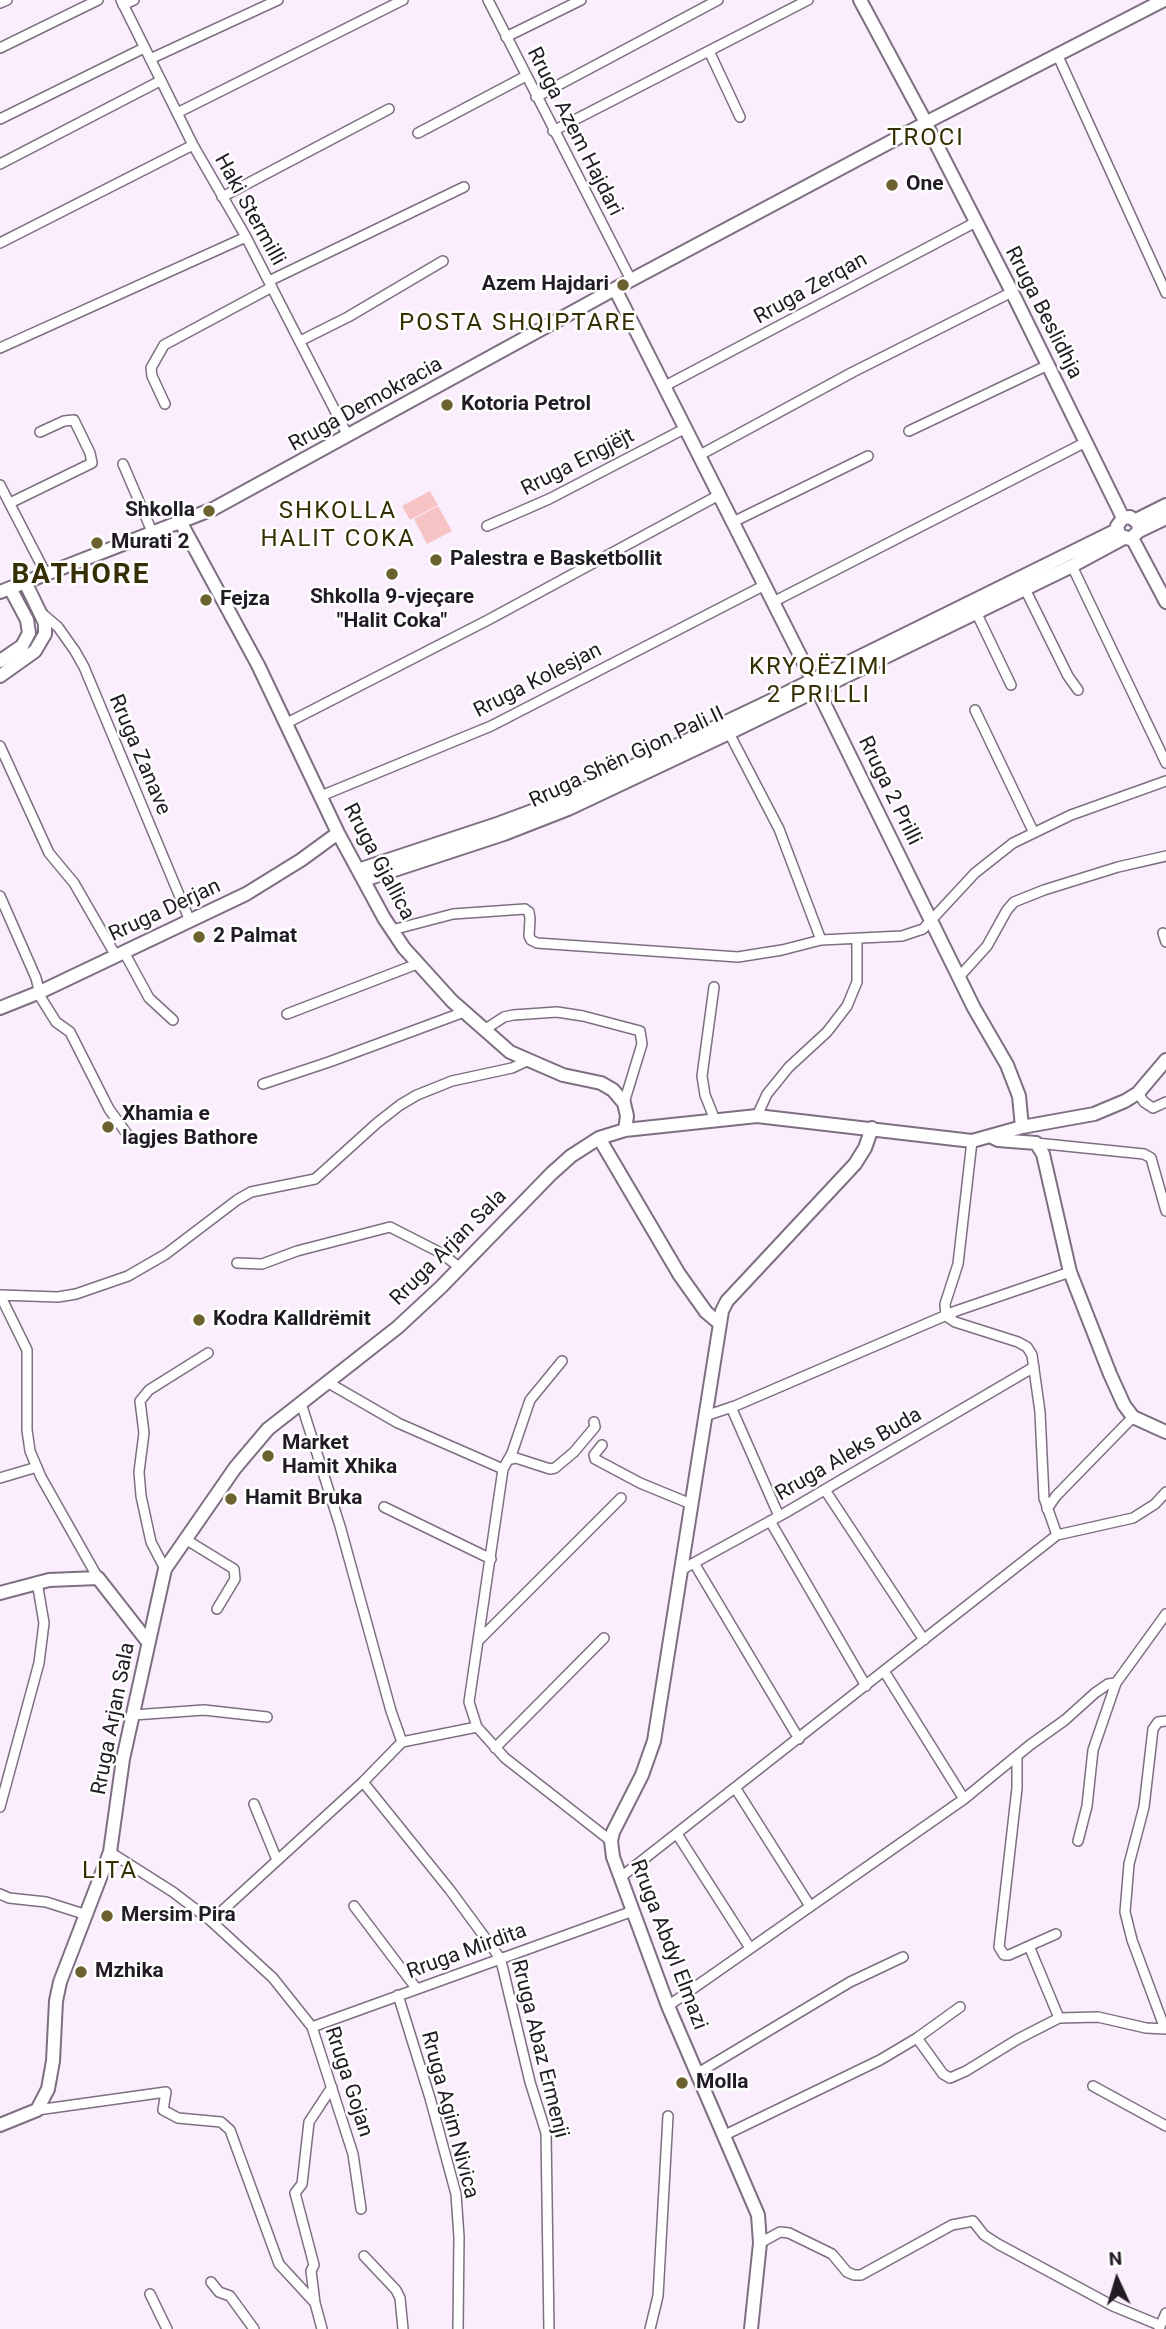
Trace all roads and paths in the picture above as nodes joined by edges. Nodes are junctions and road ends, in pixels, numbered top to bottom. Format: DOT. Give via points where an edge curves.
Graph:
graph roads {
  1 [pos="7,0"];
  2 [pos="98,0"];
  3 [pos="134,0"];
  4 [pos="278,0"];
  5 [pos="403,0"];
  6 [pos="488,0"];
  7 [pos="581,0"];
  8 [pos="718,0"];
  9 [pos="808,0"];
  10 [pos="860,0"];
  11 [pos="1164,0"];
  12 [pos="0,3"];
  13 [pos="122,3"];
  14 [pos="506,37"];
  15 [pos="0,48"];
  16 [pos="144,48"];
  17 [pos="709,51"];
  18 [pos="1057,54"];
  19 [pos="150,60"];
  20 [pos="526,76"];
  21 [pos="160,80"];
  22 [pos="536,97"];
  23 [pos="389,109"];
  24 [pos="177,113"];
  25 [pos="740,117"];
  26 [pos="0,119"];
  27 [pos="925,123"];
  28 [pos="553,131"];
  29 [pos="418,133"];
  30 [pos="193,145"];
  31 [pos="0,164"];
  32 [pos="464,187"];
  33 [pos="222,197"];
  34 [pos="976,222"];
  35 [pos="246,237"];
  36 [pos="0,243"];
  37 [pos="443,261"];
  38 [pos="631,280"];
  39 [pos="270,284"];
  40 [pos="615,289"];
  41 [pos="1012,292"];
  42 [pos="1166,293"];
  43 [pos="300,341"];
  44 [pos="0,348"];
  45 [pos="1048,365"];
  46 [pos="663,387"];
  47 [pos="165,404"];
  48 [pos="684,429"];
  49 [pos="909,431"];
  50 [pos="40,432"];
  51 [pos="348,436"];
  52 [pos="1086,442"];
  53 [pos="700,455"];
  54 [pos="868,456"];
  55 [pos="123,464"];
  56 [pos="0,485"];
  57 [pos="719,495"];
  58 [pos="10,503"];
  59 [pos="1166,505"];
  60 [pos="1166,518"];
  61 [pos="733,522"];
  62 [pos="181,523"];
  63 [pos="487,526"];
  64 [pos="1128,529"];
  65 [pos="153,534"];
  66 [pos="1072,566"];
  67 [pos="46,574"];
  68 [pos="25,582"];
  69 [pos="765,586"];
  70 [pos="1025,589"];
  71 [pos="5,590"];
  72 [pos="773,602"];
  73 [pos="1166,602"];
  74 [pos="976,612"];
  75 [pos="41,613"];
  76 [pos="27,620"];
  77 [pos="0,661"];
  78 [pos="0,676"];
  79 [pos="814,684"];
  80 [pos="1011,685"];
  81 [pos="1078,690"];
  82 [pos="975,710"];
  83 [pos="287,723"];
  84 [pos="729,733"];
  85 [pos="0,746"];
  86 [pos="1166,763"];
  87 [pos="1166,782"];
  88 [pos="321,796"];
  89 [pos="1033,831"];
  90 [pos="338,833"];
  91 [pos="1166,856"];
  92 [pos="361,875"];
  93 [pos="0,896"];
  94 [pos="932,920"];
  95 [pos="190,921"];
  96 [pos="392,930"];
  97 [pos="857,939"];
  98 [pos="821,940"];
  99 [pos="120,954"];
  100 [pos="417,964"];
  101 [pos="959,977"];
  102 [pos="714,987"];
  103 [pos="40,992"];
  104 [pos="0,1007"];
  105 [pos="464,1012"];
  106 [pos="287,1014"];
  107 [pos="173,1020"];
  108 [pos="484,1030"];
  109 [pos="1166,1060"];
  110 [pos="527,1061"];
  111 [pos="262,1084"];
  112 [pos="1139,1093"];
  113 [pos="1166,1102"];
  114 [pos="624,1103"];
  115 [pos="757,1116"];
  116 [pos="715,1120"];
  117 [pos="1022,1127"];
  118 [pos="872,1128"];
  119 [pos="625,1130"];
  120 [pos="127,1134"];
  121 [pos="991,1136"];
  122 [pos="599,1138"];
  123 [pos="972,1141"];
  124 [pos="1036,1143"];
  125 [pos="1166,1211"];
  126 [pos="237,1263"];
  127 [pos="459,1267"];
  128 [pos="1070,1272"];
  129 [pos="0,1295"];
  130 [pos="946,1316"];
  131 [pos="719,1323"];
  132 [pos="208,1353"];
  133 [pos="562,1361"];
  134 [pos="1034,1367"];
  135 [pos="327,1382"];
  136 [pos="301,1403"];
  137 [pos="731,1407"];
  138 [pos="705,1416"];
  139 [pos="1133,1417"];
  140 [pos="594,1422"];
  141 [pos="1166,1432"];
  142 [pos="602,1445"];
  143 [pos="508,1460"];
  144 [pos="37,1467"];
  145 [pos="503,1469"];
  146 [pos="0,1478"];
  147 [pos="825,1490"];
  148 [pos="1166,1492"];
  149 [pos="621,1498"];
  150 [pos="691,1504"];
  151 [pos="384,1507"];
  152 [pos="1047,1509"];
  153 [pos="775,1518"];
  154 [pos="1057,1535"];
  155 [pos="185,1539"];
  156 [pos="491,1559"];
  157 [pos="694,1563"];
  158 [pos="165,1569"];
  159 [pos="681,1570"];
  160 [pos="98,1578"];
  161 [pos="37,1582"];
  162 [pos="0,1593"];
  163 [pos="217,1609"];
  164 [pos="1166,1614"];
  165 [pos="604,1638"];
  166 [pos="479,1640"];
  167 [pos="924,1640"];
  168 [pos="148,1642"];
  169 [pos="884,1671"];
  170 [pos="1116,1683"];
  171 [pos="866,1686"];
  172 [pos="133,1715"];
  173 [pos="267,1717"];
  174 [pos="1166,1721"];
  175 [pos="477,1727"];
  176 [pos="799,1739"];
  177 [pos="402,1742"];
  178 [pos="495,1748"];
  179 [pos="1017,1756"];
  180 [pos="363,1782"];
  181 [pos="736,1789"];
  182 [pos="964,1799"];
  183 [pos="254,1804"];
  184 [pos="0,1807"];
  185 [pos="677,1834"];
  186 [pos="611,1841"];
  187 [pos="1078,1841"];
  188 [pos="110,1852"];
  189 [pos="277,1860"];
  190 [pos="621,1877"];
  191 [pos="0,1894"];
  192 [pos="354,1906"];
  193 [pos="810,1906"];
  194 [pos="633,1910"];
  195 [pos="87,1915"];
  196 [pos="211,1921"];
  197 [pos="1056,1934"];
  198 [pos="1029,1946"];
  199 [pos="750,1948"];
  200 [pos="903,1957"];
  201 [pos="500,1958"];
  202 [pos="416,1988"];
  203 [pos="398,1995"];
  204 [pos="668,2006"];
  205 [pos="960,2007"];
  206 [pos="1059,2018"];
  207 [pos="312,2027"];
  208 [pos="1165,2029"];
  209 [pos="917,2038"];
  210 [pos="698,2073"];
  211 [pos="1093,2086"];
  212 [pos="332,2087"];
  213 [pos="37,2110"];
  214 [pos="668,2116"];
  215 [pos="0,2125"];
  216 [pos="1166,2126"];
  217 [pos="725,2135"];
  218 [pos="361,2209"];
  219 [pos="760,2243"];
  220 [pos="364,2256"];
  221 [pos="211,2282"];
  222 [pos="150,2294"];
  223 [pos="315,2303"];
  224 [pos="1166,2313"];
  225 [pos="1159,2327"];
  226 [pos="167,2329"];
  227 [pos="254,2329"];
  228 [pos="321,2329"];
  229 [pos="403,2329"];
  230 [pos="458,2329"];
  231 [pos="549,2329"];
  232 [pos="650,2329"];
  233 [pos="751,2329"];
  1 -- 12 [label="street"];
  2 -- 15 [label="street"];
  3 -- 13 [label="street"];
  4 -- 19 [label="street"];
  5 -- 24 [label="street"];
  6 -- 14 [label="street, Rruga Azem Hajdari"];
  7 -- 14 [label="street"];
  8 -- 22 [label="street"];
  9 -- 17 [label="street"];
  10 -- 27 [label="street, Rruga Beslidhja"];
  11 -- 18 [label="street, Rruga Demokracia"];
  13 -- 16 [label="street, Haki Stermilli"];
  14 -- 20 [label="street, Rruga Azem Hajdari"];
  16 -- 19 [label="street, Haki Stermilli"];
  16 -- 26 [label="street"];
  17 -- 25 [label="street"];
  17 -- 28 [label="street"];
  18 -- 27 [label="street, Rruga Demokracia"];
  18 -- 42 [label="street"];
  19 -- 21 [label="street, Haki Stermilli"];
  20 -- 22 [label="street, Rruga Azem Hajdari"];
  20 -- 29 [label="street"];
  21 -- 24 [label="street, Haki Stermilli"];
  21 -- 31 [label="street"];
  22 -- 28 [label="street, Rruga Azem Hajdari"];
  23 -- 33 [label="street"];
  24 -- 30 [label="street, Haki Stermilli"];
  27 -- 34 [label="street, Rruga Beslidhja"];
  27 -- 38 [label="street, Rruga Demokracia"];
  28 -- 38 [label="street, Rruga Azem Hajdari"];
  30 -- 33 [label="street, Haki Stermilli"];
  30 -- 36 [label="street"];
  32 -- 39 [label="street"];
  33 -- 35 [label="street, Haki Stermilli"];
  34 -- 41 [label="street, Rruga Beslidhja"];
  34 -- 46 [label="street, Rruga Zerqan"];
  35 -- 39 [label="street, Haki Stermilli"];
  35 -- 44 [label="street"];
  37 -- 43 [label="street"];
  38 -- 40 [label="street, Rruga Demokracia"];
  39 -- 43 [label="street, Haki Stermilli"];
  39 -- 47 [label="street" via="164,345 151,368"];
  40 -- 46 [label="street, Rruga 2 Prilli"];
  40 -- 51 [label="street, Rruga Demokracia"];
  41 -- 45 [label="street, Rruga Beslidhja"];
  41 -- 53 [label="street"];
  43 -- 51 [label="street, Haki Stermilli"];
  45 -- 49 [label="street"];
  45 -- 52 [label="street, Rruga Beslidhja"];
  46 -- 48 [label="street, Rruga 2 Prilli"];
  48 -- 53 [label="street, Rruga 2 Prilli"];
  48 -- 63 [label="street, Rruga Engjëjt"];
  50 -- 58 [label="street" via="74,420 92,463"];
  51 -- 62 [label="street, Rruga Demokracia"];
  52 -- 64 [label="street, Rruga Beslidhja"];
  52 -- 72 [label="street"];
  53 -- 57 [label="street, Rruga 2 Prilli"];
  54 -- 61 [label="street"];
  55 -- 65 [label="street"];
  56 -- 58 [label="street"];
  57 -- 61 [label="street, Rruga 2 Prilli"];
  57 -- 83 [label="street"];
  58 -- 67 [label="street"];
  59 -- 64 [label="street, Rruga Shën Gjon Pali II"];
  60 -- 64 [label="street, Rruga Shën Gjon Pali II"];
  61 -- 69 [label="street, Rruga 2 Prilli"];
  62 -- 65 [label="street, Rruga Demokracia"];
  62 -- 83 [label="street, Rruga Gjallica"];
  64 -- 66 [label="street, Rruga Shën Gjon Pali II"];
  64 -- 73 [label="street, Rruga Beslidhja"];
  64 -- 79 [label="street, Rruga Shën Gjon Pali II"];
  65 -- 67 [label="street, Rruga Demokracia"];
  66 -- 70 [label="street, Rruga Shën Gjon Pali II"];
  66 -- 86 [label="street"];
  67 -- 68 [label="street, Rruga Demokracia"];
  68 -- 71 [label="street, Rruga Demokracia"];
  68 -- 75 [label="street"];
  69 -- 72 [label="street, Rruga 2 Prilli"];
  69 -- 88 [label="street, Rruga Kolesjan" via="491,726"];
  70 -- 74 [label="street, Rruga Shën Gjon Pali II"];
  70 -- 81 [label="street"];
  71 -- 76 [label="street"];
  72 -- 79 [label="street, Rruga 2 Prilli"];
  74 -- 79 [label="street, Rruga Shën Gjon Pali II"];
  74 -- 80 [label="street"];
  75 -- 76 [label="street"];
  75 -- 78 [label="street" via="46,629 42,643"];
  75 -- 95 [label="street, Rruga Zanave" via="58,627 84,667"];
  76 -- 77 [label="street" via="25,643"];
  79 -- 84 [label="street, Rruga Shën Gjon Pali II"];
  79 -- 92 [label="street, Rruga Shën Gjon Pali II" via="552,804"];
  79 -- 94 [label="street, Rruga 2 Prilli"];
  82 -- 89 [label="street"];
  83 -- 88 [label="street, Rruga Gjallica"];
  84 -- 92 [label="street, Rruga Shën Gjon Pali II" via="539,821"];
  84 -- 98 [label="street" via="779,829"];
  85 -- 99 [label="street" via="48,853 74,883"];
  87 -- 89 [label="street"];
  88 -- 90 [label="street, Rruga Gjallica"];
  89 -- 94 [label="street" via="975,873"];
  90 -- 92 [label="street, Rruga Gjallica"];
  90 -- 95 [label="street, Rruga Derjan" via="246,894"];
  91 -- 101 [label="street" via="1014,902 987,946"];
  92 -- 96 [label="street, Rruga Gjallica"];
  93 -- 103 [label="street"];
  94 -- 97 [label="street" via="913,933"];
  94 -- 101 [label="street, Rruga 2 Prilli"];
  95 -- 99 [label="street, Rruga Derjan"];
  96 -- 98 [label="street" via="453,914 525,909 529,912 529,936 537,943 737,957"];
  96 -- 100 [label="street, Rruga Gjallica"];
  97 -- 98 [label="street"];
  97 -- 115 [label="street" via="857,982 847,1006 775,1085"];
  99 -- 103 [label="street, Rruga Derjan"];
  99 -- 107 [label="street" via="149,998"];
  100 -- 105 [label="street, Rruga Gjallica"];
  100 -- 106 [label="street"];
  101 -- 117 [label="street, Rruga 2 Prilli" via="1015,1084"];
  102 -- 116 [label="street" via="702,1076"];
  103 -- 104 [label="street, Rruga Derjan"];
  103 -- 120 [label="street" via="56,1022 70,1032 95,1085"];
  105 -- 108 [label="street, Rruga Gjallica"];
  105 -- 111 [label="street"];
  108 -- 110 [label="street, Rruga Gjallica"];
  108 -- 114 [label="street" via="504,1017 558,1012 640,1031 642,1044"];
  109 -- 112 [label="street, Rruga Arjan Sala"];
  110 -- 114 [label="street, Rruga Gjallica" via="601,1083"];
  110 -- 129 [label="street" via="417,1095 377,1123 315,1179 251,1192 128,1276 58,1297"];
  112 -- 113 [label="street" via="1153,1108"];
  112 -- 117 [label="street, Rruga Arjan Sala" via="1094,1114"];
  114 -- 119 [label="street"];
  115 -- 116 [label="street, Rruga Arjan Sala"];
  115 -- 118 [label="street, Rruga Arjan Sala"];
  116 -- 119 [label="street, Rruga Arjan Sala"];
  117 -- 121 [label="street, Rruga Arjan Sala"];
  118 -- 123 [label="street, Rruga Arjan Sala"];
  118 -- 131 [label="street, Rruga Abdyl Elmazi" via="855,1164 727,1301"];
  119 -- 122 [label="street, Rruga Arjan Sala"];
  121 -- 123 [label="street, Rruga Arjan Sala"];
  121 -- 124 [label="street"];
  122 -- 127 [label="street, Rruga Arjan Sala" via="551,1174"];
  122 -- 131 [label="street" via="685,1282"];
  123 -- 130 [label="street" via="958,1264 945,1304"];
  124 -- 125 [label="street" via="1144,1154 1151,1158"];
  124 -- 128 [label="street" via="1043,1154"];
  126 -- 127 [label="street" via="262,1264 390,1227"];
  127 -- 135 [label="street, Rruga Arjan Sala" via="398,1327"];
  128 -- 130 [label="street"];
  128 -- 139 [label="street" via="1110,1374"];
  129 -- 144 [label="street" via="27,1350 26,1430"];
  130 -- 134 [label="street" via="1027,1347"];
  130 -- 137 [label="street"];
  131 -- 138 [label="street, Rruga Abdyl Elmazi"];
  132 -- 158 [label="street" via="149,1390 140,1401 144,1433 141,1496 151,1542"];
  133 -- 143 [label="street" via="530,1400"];
  134 -- 147 [label="street, Rruga Aleks Buda"];
  134 -- 152 [label="street"];
  135 -- 136 [label="street, Rruga Arjan Sala"];
  135 -- 145 [label="street" via="398,1423"];
  136 -- 155 [label="street, Rruga Arjan Sala" via="249,1450"];
  136 -- 177 [label="street"];
  137 -- 138 [label="street"];
  137 -- 153 [label="street"];
  138 -- 150 [label="street, Rruga Abdyl Elmazi"];
  139 -- 141 [label="street"];
  139 -- 152 [label="street"];
  140 -- 143 [label="street" via="595,1427 574,1452 555,1468"];
  142 -- 150 [label="street" via="595,1459"];
  143 -- 145 [label="street"];
  144 -- 146 [label="street"];
  144 -- 160 [label="street"];
  145 -- 156 [label="street"];
  147 -- 153 [label="street, Rruga Aleks Buda"];
  147 -- 167 [label="street"];
  148 -- 154 [label="street" via="1133,1518"];
  149 -- 166 [label="street"];
  150 -- 159 [label="street, Rruga Abdyl Elmazi"];
  151 -- 156 [label="street"];
  152 -- 154 [label="street"];
  153 -- 157 [label="street, Rruga Aleks Buda"];
  153 -- 171 [label="street"];
  154 -- 167 [label="street"];
  155 -- 158 [label="street, Rruga Arjan Sala"];
  155 -- 163 [label="street" via="234,1569 234,1579"];
  156 -- 166 [label="street"];
  157 -- 159 [label="street, Rruga Aleks Buda"];
  157 -- 176 [label="street"];
  158 -- 168 [label="street, Rruga Arjan Sala"];
  159 -- 186 [label="street, Rruga Abdyl Elmazi" via="654,1741"];
  160 -- 161 [label="street"];
  160 -- 168 [label="street"];
  161 -- 162 [label="street"];
  161 -- 184 [label="street" via="44,1623 39,1664"];
  164 -- 170 [label="street"];
  165 -- 178 [label="street"];
  166 -- 175 [label="street" via="469,1702"];
  167 -- 169 [label="street"];
  168 -- 172 [label="street, Rruga Arjan Sala"];
  169 -- 171 [label="street"];
  169 -- 182 [label="street"];
  170 -- 179 [label="street" via="1095,1693"];
  170 -- 187 [label="street" via="1093,1750"];
  171 -- 176 [label="street"];
  172 -- 173 [label="street" via="204,1710"];
  172 -- 188 [label="street, Rruga Arjan Sala"];
  174 -- 208 [label="street" via="1153,1729 1125,1912"];
  175 -- 177 [label="street"];
  175 -- 178 [label="street"];
  176 -- 181 [label="street"];
  177 -- 180 [label="street"];
  178 -- 186 [label="street"];
  179 -- 182 [label="street"];
  179 -- 198 [label="street" via="999,1947 1003,1955 1009,1955"];
  180 -- 189 [label="street"];
  180 -- 201 [label="street, Rruga Abaz Ermenji"];
  181 -- 185 [label="street"];
  181 -- 193 [label="street"];
  182 -- 193 [label="street"];
  183 -- 189 [label="street"];
  185 -- 190 [label="street"];
  185 -- 199 [label="street"];
  186 -- 190 [label="street, Rruga Abdyl Elmazi"];
  188 -- 195 [label="street, Rruga Arjan Sala"];
  188 -- 196 [label="street, Rruga Gojan"];
  189 -- 196 [label="street"];
  190 -- 194 [label="street, Rruga Abdyl Elmazi"];
  191 -- 195 [label="street"];
  192 -- 202 [label="street"];
  193 -- 199 [label="street"];
  194 -- 201 [label="street, Rruga Mirdita"];
  194 -- 204 [label="street, Rruga Abdyl Elmazi"];
  195 -- 213 [label="street, Rruga Arjan Sala" via="60,1982 51,2076"];
  196 -- 207 [label="street, Rruga Gojan" via="273,1978"];
  197 -- 198 [label="street"];
  198 -- 206 [label="street"];
  199 -- 204 [label="street"];
  200 -- 210 [label="street" via="850,1982"];
  201 -- 202 [label="street, Rruga Mirdita"];
  201 -- 231 [label="street, Rruga Abaz Ermenji" via="546,2133"];
  202 -- 203 [label="street, Rruga Mirdita"];
  203 -- 207 [label="street, Rruga Mirdita"];
  203 -- 230 [label="street, Rruga Agim Nivica" via="456,2194"];
  204 -- 210 [label="street, Rruga Abdyl Elmazi"];
  205 -- 209 [label="street"];
  206 -- 208 [label="street" via="1097,2017"];
  206 -- 209 [label="street" via="950,2078"];
  207 -- 212 [label="street, Rruga Gojan"];
  209 -- 217 [label="street"];
  210 -- 217 [label="street, Rruga Abdyl Elmazi"];
  211 -- 216 [label="street"];
  212 -- 218 [label="street, Rruga Gojan" via="353,2154"];
  212 -- 223 [label="street" via="309,2122 302,2183 295,2193 314,2265"];
  213 -- 215 [label="street"];
  213 -- 223 [label="street" via="166,2092 163,2110 178,2118 221,2122 230,2130 279,2264"];
  214 -- 232 [label="street" via="658,2296"];
  217 -- 219 [label="street, Rruga Abdyl Elmazi" via="758,2215"];
  219 -- 225 [label="street" via="780,2232 789,2233 832,2254 847,2272 861,2275 952,2225 973,2221 998,2244"];
  219 -- 233 [label="street, Rruga Abdyl Elmazi"];
  220 -- 229 [label="street" via="396,2290"];
  221 -- 227 [label="street" via="219,2292 230,2295"];
  222 -- 226 [label="street"];
  223 -- 228 [label="street"];
  224 -- 225 [label="street"];
}
